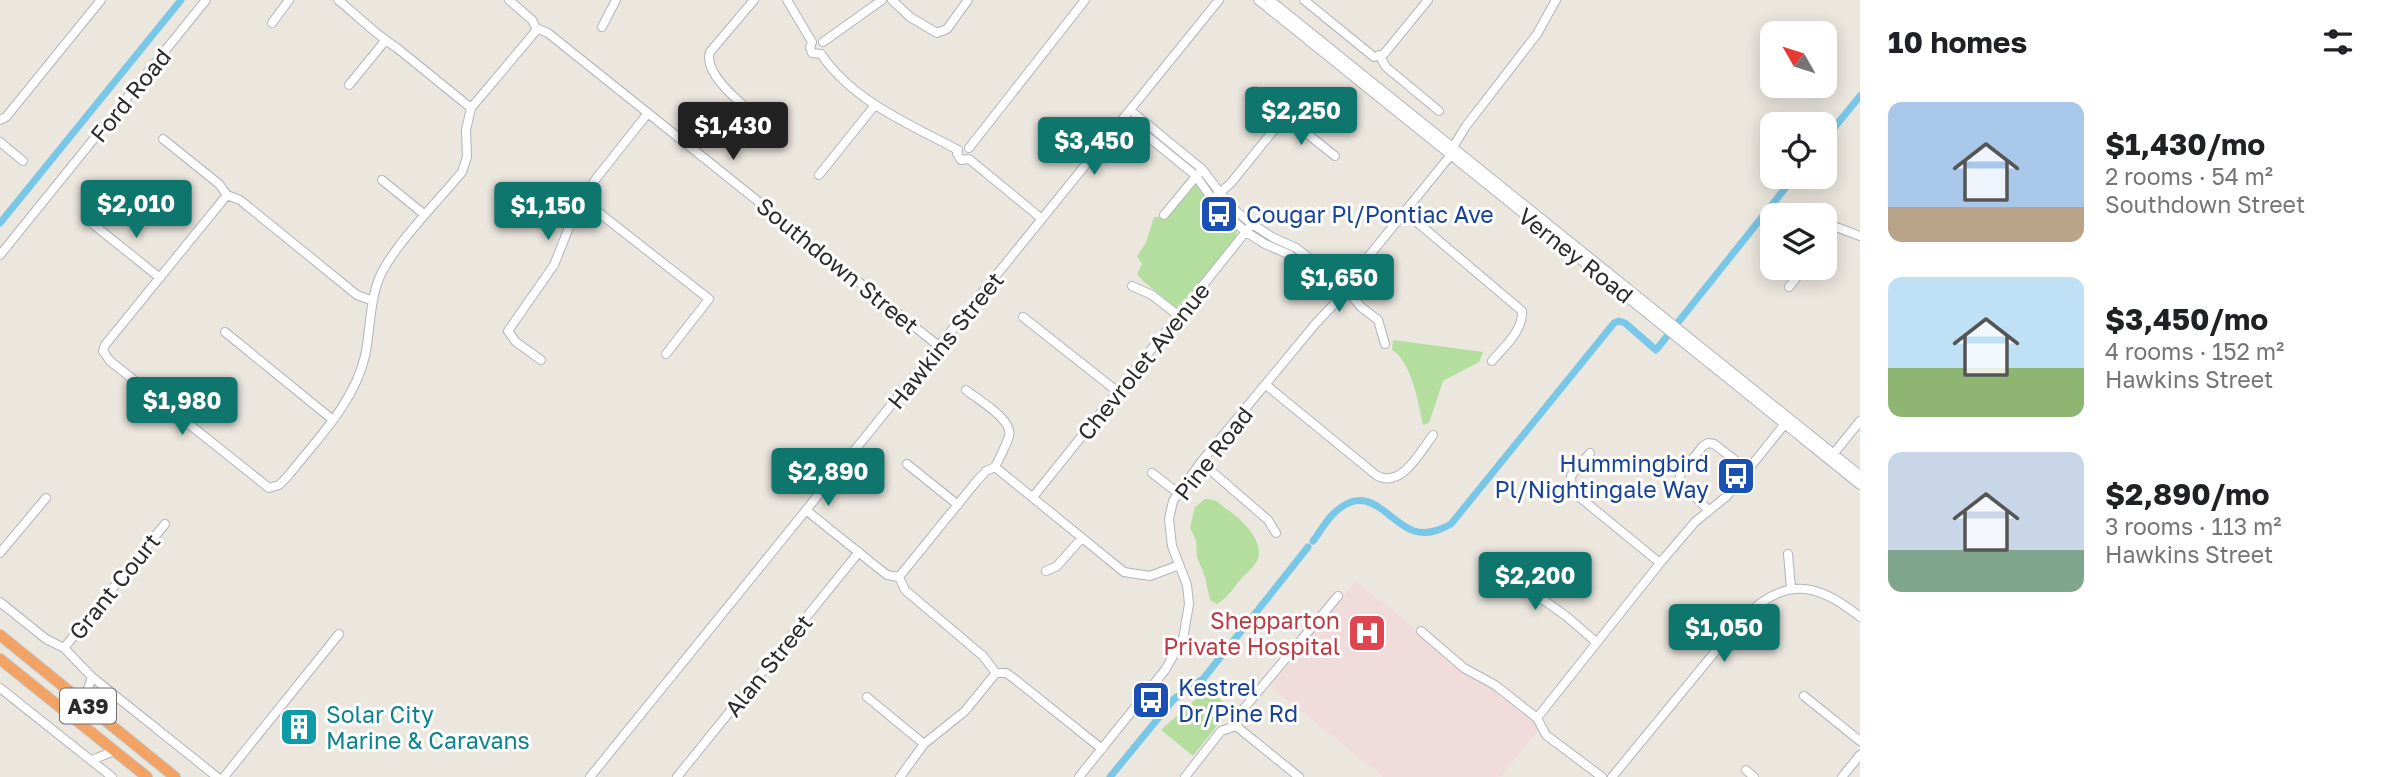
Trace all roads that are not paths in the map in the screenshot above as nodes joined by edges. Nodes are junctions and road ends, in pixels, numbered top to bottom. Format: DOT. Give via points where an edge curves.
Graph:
graph roads {
  1 [pos="101,0"];
  2 [pos="206,0"];
  3 [pos="289,0"];
  4 [pos="338,0"];
  5 [pos="509,0"];
  6 [pos="615,0"];
  7 [pos="754,0"];
  8 [pos="787,0"];
  9 [pos="881,0"];
  10 [pos="892,0"];
  11 [pos="968,0"];
  12 [pos="1086,0"];
  13 [pos="1219,0"];
  14 [pos="1258,0"];
  15 [pos="1270,0"];
  16 [pos="1303,0"];
  17 [pos="1428,0"];
  18 [pos="1556,0"];
  19 [pos="272,23"];
  20 [pos="602,27"];
  21 [pos="536,28"];
  22 [pos="385,41"];
  23 [pos="812,42"];
  24 [pos="823,42"];
  25 [pos="821,54"];
  26 [pos="1379,55"];
  27 [pos="349,85"];
  28 [pos="1255,91"];
  29 [pos="875,105"];
  30 [pos="471,108"];
  31 [pos="750,111"];
  32 [pos="1439,111"];
  33 [pos="648,113"];
  34 [pos="1127,113"];
  35 [pos="1285,116"];
  36 [pos="0,120"];
  37 [pos="163,139"];
  38 [pos="0,142"];
  39 [pos="969,148"];
  40 [pos="958,150"];
  41 [pos="1453,150"];
  42 [pos="1335,156"];
  43 [pos="969,159"];
  44 [pos="23,161"];
  45 [pos="1199,172"];
  46 [pos="819,175"];
  47 [pos="382,180"];
  48 [pos="227,195"];
  49 [pos="1215,196"];
  50 [pos="584,201"];
  51 [pos="1405,212"];
  52 [pos="425,215"];
  53 [pos="1164,215"];
  54 [pos="1042,219"];
  55 [pos="94,225"];
  56 [pos="1837,227"];
  57 [pos="1249,228"];
  58 [pos="1860,236"];
  59 [pos="0,255"];
  60 [pos="160,278"];
  61 [pos="1795,280"];
  62 [pos="1132,286"];
  63 [pos="1789,287"];
  64 [pos="1341,291"];
  65 [pos="373,301"];
  66 [pos="1179,316"];
  67 [pos="1023,317"];
  68 [pos="225,332"];
  69 [pos="1385,344"];
  70 [pos="940,347"];
  71 [pos="666,354"];
  72 [pos="541,360"];
  73 [pos="1492,362"];
  74 [pos="1266,385"];
  75 [pos="966,390"];
  76 [pos="1118,392"];
  77 [pos="333,420"];
  78 [pos="1787,421"];
  79 [pos="1860,421"];
  80 [pos="1433,435"];
  81 [pos="1590,453"];
  82 [pos="1831,457"];
  83 [pos="1201,462"];
  84 [pos="907,464"];
  85 [pos="995,467"];
  86 [pos="1748,470"];
  87 [pos="1152,473"];
  88 [pos="1860,475"];
  89 [pos="1860,485"];
  90 [pos="1178,493"];
  91 [pos="1033,497"];
  92 [pos="46,498"];
  93 [pos="958,505"];
  94 [pos="807,511"];
  95 [pos="1709,511"];
  96 [pos="165,524"];
  97 [pos="1276,534"];
  98 [pos="1082,538"];
  99 [pos="859,552"];
  100 [pos="0,554"];
  101 [pos="1788,554"];
  102 [pos="1495,559"];
  103 [pos="1660,563"];
  104 [pos="1179,565"];
  105 [pos="1046,571"];
  106 [pos="899,577"];
  107 [pos="1791,587"];
  108 [pos="1338,596"];
  109 [pos="0,602"];
  110 [pos="1860,617"];
  111 [pos="1421,631"];
  112 [pos="339,634"];
  113 [pos="0,636"];
  114 [pos="1596,642"];
  115 [pos="64,648"];
  116 [pos="0,659"];
  117 [pos="13,669"];
  118 [pos="996,673"];
  119 [pos="92,677"];
  120 [pos="0,688"];
  121 [pos="1804,696"];
  122 [pos="867,697"];
  123 [pos="83,703"];
  124 [pos="1536,718"];
  125 [pos="1236,726"];
  126 [pos="1860,741"];
  127 [pos="924,744"];
  128 [pos="1102,749"];
  129 [pos="114,751"];
  130 [pos="1860,755"];
  131 [pos="92,760"];
  132 [pos="1746,770"];
  133 [pos="113,777"];
  134 [pos="147,777"];
  135 [pos="175,777"];
  136 [pos="217,777"];
  137 [pos="224,777"];
  138 [pos="590,777"];
  139 [pos="677,777"];
  140 [pos="900,777"];
  141 [pos="1079,777"];
  142 [pos="1185,777"];
  143 [pos="1299,777"];
  144 [pos="1601,777"];
  145 [pos="1612,777"];
  146 [pos="1754,777"];
  147 [pos="1842,777"];
  1 -- 36 [label="street"];
  2 -- 59 [label="street, Ford Road"];
  3 -- 19 [label="street"];
  4 -- 22 [label="street"];
  5 -- 21 [label="street, Southdown Street"];
  6 -- 20 [label="street"];
  7 -- 31 [label="street" via="708,59 729,92"];
  8 -- 23 [label="street"];
  9 -- 24 [label="street"];
  10 -- 11 [label="street" via="909,17 937,33 947,29"];
  12 -- 39 [label="street"];
  13 -- 34 [label="street, Hawkins Street"];
  14 -- 41 [label="street, Verney Road"];
  15 -- 41 [label="street, Verney Road"];
  16 -- 26 [label="street" via="1374,57"];
  17 -- 26 [label="street"];
  18 -- 41 [label="street, Pine Road" via="1537,34 1466,126"];
  21 -- 30 [label="street"];
  21 -- 33 [label="street, Southdown Street"];
  22 -- 27 [label="street"];
  22 -- 30 [label="street"];
  23 -- 24 [label="street"];
  23 -- 25 [label="street" via="812,52"];
  24 -- 25 [label="street"];
  25 -- 29 [label="street" via="842,79"];
  26 -- 32 [label="street" via="1386,67"];
  28 -- 35 [label="street"];
  29 -- 40 [label="street"];
  29 -- 46 [label="street"];
  30 -- 52 [label="street" via="465,165"];
  33 -- 50 [label="street"];
  33 -- 70 [label="street, Southdown Street"];
  34 -- 45 [label="street"];
  34 -- 54 [label="street, Hawkins Street"];
  35 -- 42 [label="street"];
  35 -- 49 [label="street"];
  37 -- 48 [label="street"];
  38 -- 44 [label="street"];
  39 -- 40 [label="street"];
  39 -- 43 [label="street"];
  40 -- 43 [label="street" via="961,160"];
  41 -- 51 [label="street, Pine Road"];
  41 -- 78 [label="street, Verney Road"];
  43 -- 54 [label="street"];
  45 -- 49 [label="street"];
  45 -- 53 [label="street"];
  47 -- 52 [label="street"];
  48 -- 60 [label="street"];
  48 -- 65 [label="street" via="357,295"];
  49 -- 57 [label="street"];
  50 -- 71 [label="street" via="709,299"];
  50 -- 72 [label="street" via="554,265 508,331"];
  51 -- 64 [label="street, Pine Road"];
  51 -- 73 [label="street" via="1522,311 1519,328"];
  52 -- 65 [label="street" via="382,273"];
  54 -- 70 [label="street, Hawkins Street"];
  55 -- 60 [label="street"];
  56 -- 58 [label="street"];
  57 -- 64 [label="street" via="1296,248"];
  57 -- 66 [label="street, Chevrolet Avenue"];
  60 -- 77 [label="street" via="105,345 103,351 110,361 269,488 288,476"];
  61 -- 63 [label="street"];
  62 -- 66 [label="street"];
  64 -- 69 [label="street" via="1378,320"];
  64 -- 74 [label="street, Pine Road"];
  65 -- 77 [label="street" via="364,358"];
  66 -- 76 [label="street, Chevrolet Avenue"];
  67 -- 76 [label="street"];
  68 -- 77 [label="street"];
  70 -- 94 [label="street, Hawkins Street"];
  74 -- 80 [label="street" via="1385,479 1402,474"];
  74 -- 83 [label="street, Pine Road"];
  75 -- 85 [label="street" via="1006,421 1010,430"];
  76 -- 91 [label="street, Chevrolet Avenue"];
  78 -- 82 [label="street, Verney Road"];
  78 -- 86 [label="street"];
  79 -- 82 [label="street"];
  81 -- 103 [label="street" via="1571,476 1572,491"];
  82 -- 88 [label="street, Verney Road"];
  82 -- 89 [label="street, Verney Road"];
  83 -- 90 [label="street, Pine Road"];
  83 -- 97 [label="street" via="1268,520"];
  84 -- 93 [label="street"];
  85 -- 91 [label="street"];
  85 -- 93 [label="street" via="986,471"];
  86 -- 95 [label="street"];
  86 -- 95 [label="street" via="1714,443 1703,446 1679,480"];
  87 -- 90 [label="street"];
  90 -- 104 [label="street, Pine Road" via="1169,519"];
  91 -- 98 [label="street"];
  92 -- 100 [label="street"];
  93 -- 106 [label="street"];
  94 -- 99 [label="street"];
  94 -- 138 [label="street, Hawkins Street"];
  95 -- 103 [label="street"];
  96 -- 115 [label="street, Grant Court"];
  98 -- 104 [label="street" via="1124,572 1150,576"];
  98 -- 105 [label="street" via="1057,566"];
  99 -- 106 [label="street" via="887,575"];
  99 -- 139 [label="street, Alan Street"];
  101 -- 107 [label="street"];
  102 -- 114 [label="street"];
  103 -- 114 [label="street"];
  104 -- 128 [label="street, Pine Road" via="1189,604 1183,639 1165,670"];
  106 -- 118 [label="street" via="905,590 983,656"];
  107 -- 110 [label="street" via="1819,591"];
  107 -- 145 [label="street" via="1765,599 1742,619"];
  108 -- 125 [label="street" via="1240,713"];
  109 -- 115 [label="street"];
  111 -- 124 [label="street"];
  112 -- 137 [label="street"];
  113 -- 117 [label="highway" via="12,656"];
  113 -- 123 [label="highway, A39"];
  114 -- 124 [label="street"];
  115 -- 119 [label="street"];
  116 -- 117 [label="highway, A39"];
  117 -- 129 [label="highway, A39"];
  118 -- 127 [label="street" via="965,711"];
  118 -- 128 [label="street" via="1012,677"];
  119 -- 123 [label="street"];
  119 -- 136 [label="street"];
  120 -- 131 [label="street"];
  121 -- 126 [label="street"];
  122 -- 127 [label="street"];
  123 -- 135 [label="highway, A39"];
  124 -- 144 [label="street" via="1546,735"];
  125 -- 142 [label="street" via="1221,731"];
  125 -- 143 [label="street"];
  127 -- 140 [label="street"];
  128 -- 141 [label="street, Pine Road"];
  129 -- 131 [label="street"];
  129 -- 134 [label="highway, A39"];
  130 -- 147 [label="street"];
  131 -- 133 [label="street"];
  132 -- 146 [label="street"];
}
